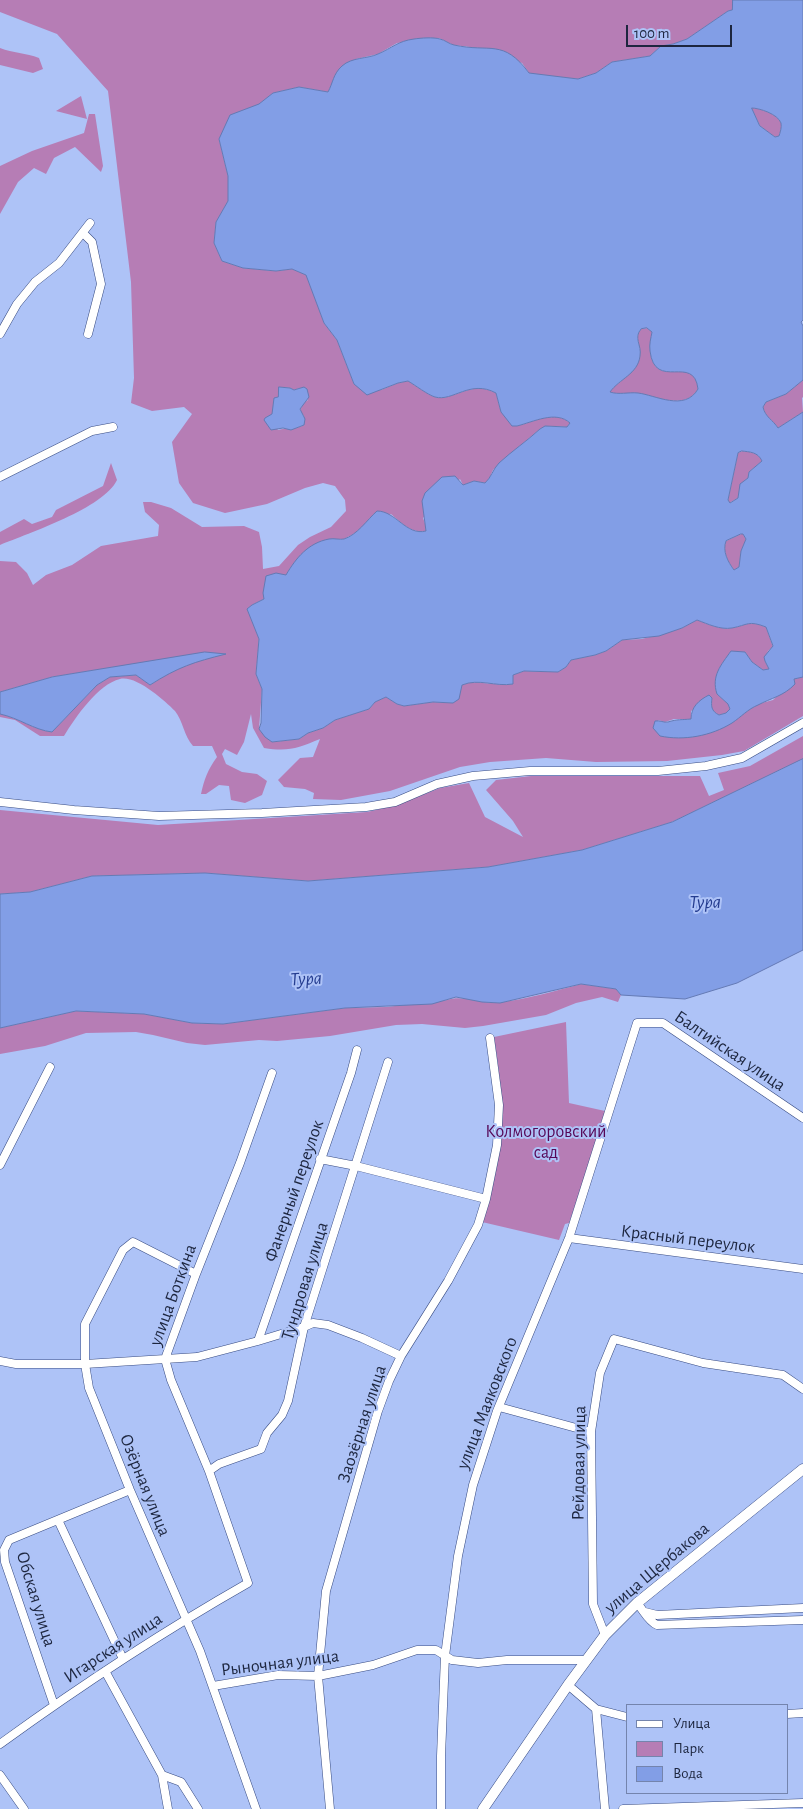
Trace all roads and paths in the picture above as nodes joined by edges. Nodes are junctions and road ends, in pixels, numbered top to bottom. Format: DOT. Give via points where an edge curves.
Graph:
graph roads {
  1 [pos="90,223"];
  2 [pos="83,233"];
  3 [pos="0,334"];
  4 [pos="88,334"];
  5 [pos="113,427"];
  6 [pos="0,477"];
  7 [pos="803,723"];
  8 [pos="0,802"];
  9 [pos="637,1024"];
  10 [pos="490,1038"];
  11 [pos="357,1050"];
  12 [pos="388,1062"];
  13 [pos="50,1067"];
  14 [pos="272,1073"];
  15 [pos="803,1118"];
  16 [pos="320,1159"];
  17 [pos="0,1165"];
  18 [pos="356,1166"];
  19 [pos="486,1199"];
  20 [pos="569,1238"];
  21 [pos="803,1269"];
  22 [pos="196,1274"];
  23 [pos="304,1327"];
  24 [pos="258,1341"];
  25 [pos="401,1356"];
  26 [pos="166,1359"];
  27 [pos="0,1361"];
  28 [pos="85,1364"];
  29 [pos="803,1389"];
  30 [pos="499,1408"];
  31 [pos="591,1432"];
  32 [pos="803,1468"];
  33 [pos="209,1471"];
  34 [pos="130,1490"];
  35 [pos="58,1520"];
  36 [pos="248,1583"];
  37 [pos="637,1603"];
  38 [pos="803,1608"];
  39 [pos="645,1612"];
  40 [pos="185,1618"];
  41 [pos="803,1620"];
  42 [pos="605,1635"];
  43 [pos="445,1656"];
  44 [pos="123,1659"];
  45 [pos="586,1660"];
  46 [pos="105,1671"];
  47 [pos="318,1676"];
  48 [pos="568,1685"];
  49 [pos="213,1686"];
  50 [pos="54,1705"];
  51 [pos="596,1709"];
  52 [pos="803,1713"];
  53 [pos="788,1714"];
  54 [pos="626,1717"];
  55 [pos="0,1744"];
  56 [pos="0,1775"];
  57 [pos="162,1775"];
  58 [pos="803,1803"];
  59 [pos="24,1809"];
  60 [pos="168,1809"];
  61 [pos="198,1809"];
  62 [pos="256,1809"];
  63 [pos="330,1809"];
  64 [pos="441,1809"];
  65 [pos="483,1809"];
  66 [pos="605,1809"];
  67 [pos="623,1809"];
  1 -- 2 [label="street"];
  2 -- 3 [label="street" via="59,263 35,282 17,304"];
  2 -- 4 [label="street" via="92,242 101,284"];
  5 -- 6 [label="street" via="92,431"];
  7 -- 8 [label="street" via="742,758 706,766 658,771 530,771 473,776 436,784 395,802 366,807 159,816"];
  9 -- 15 [label="street, Балтийская улица" via="663,1023"];
  9 -- 20 [label="street, улица Маяковского"];
  10 -- 19 [label="street, Заозёрная улица" via="499,1105 497,1144"];
  11 -- 16 [label="street, Фанерный переулок"];
  12 -- 18 [label="street, Тундровая улица"];
  13 -- 17 [label="street"];
  14 -- 22 [label="street, улица Боткина"];
  16 -- 18 [label="street"];
  16 -- 24 [label="street, Фанерный переулок"];
  18 -- 19 [label="street"];
  18 -- 23 [label="street, Тундровая улица"];
  19 -- 25 [label="street, Заозёрная улица" via="478,1225 448,1281"];
  20 -- 21 [label="street, Красный переулок"];
  20 -- 30 [label="street, улица Маяковского"];
  22 -- 26 [label="street, улица Боткина"];
  22 -- 28 [label="street, Озёрная улица" via="133,1242 123,1250 85,1324"];
  23 -- 24 [label="street"];
  23 -- 25 [label="street" via="313,1323 328,1325"];
  23 -- 33 [label="street, Тундровая улица" via="288,1401 282,1415 267,1433 261,1449 218,1464"];
  24 -- 26 [label="street" via="197,1357"];
  25 -- 47 [label="street, Заозёрная улица" via="378,1411 326,1591"];
  26 -- 28 [label="street"];
  26 -- 33 [label="street, улица Боткина" via="171,1380"];
  27 -- 28 [label="street"];
  28 -- 34 [label="street, Озёрная улица" via="89,1388"];
  29 -- 31 [label="street, Рейдовая улица" via="783,1375 703,1363 614,1340 600,1373"];
  30 -- 31 [label="street"];
  30 -- 43 [label="street, улица Маяковского" via="473,1485 465,1520"];
  31 -- 42 [label="street, Рейдовая улица" via="593,1604"];
  32 -- 37 [label="street, улица Щербакова"];
  33 -- 36 [label="street, улица Боткина"];
  34 -- 35 [label="street, Обская улица"];
  34 -- 40 [label="street, Озёрная улица"];
  35 -- 44 [label="street"];
  35 -- 50 [label="street, Обская улица" via="9,1540 4,1550 5,1562"];
  36 -- 40 [label="street, Игарская улица"];
  37 -- 39 [label="street"];
  37 -- 42 [label="street, улица Щербакова"];
  38 -- 39 [label="street" via="656,1615"];
  39 -- 41 [label="street" via="650,1622 657,1625"];
  40 -- 44 [label="street, Игарская улица"];
  40 -- 49 [label="street, Озёрная улица"];
  42 -- 45 [label="street, улица Щербакова"];
  43 -- 45 [label="street, Рыночная улица" via="478,1663"];
  43 -- 47 [label="street, Рыночная улица" via="436,1650 417,1650 374,1665"];
  43 -- 64 [label="street, улица Маяковского"];
  44 -- 46 [label="street, Игарская улица"];
  45 -- 48 [label="street, улица Щербакова"];
  46 -- 50 [label="street, Игарская улица"];
  46 -- 57 [label="street"];
  47 -- 49 [label="street, Рыночная улица" via="278,1675"];
  47 -- 63 [label="street, Заозёрная улица"];
  48 -- 51 [label="street"];
  48 -- 65 [label="street, улица Щербакова"];
  49 -- 62 [label="street, Озёрная улица"];
  50 -- 55 [label="street, Игарская улица"];
  51 -- 54 [label="street"];
  51 -- 66 [label="street"];
  52 -- 53 [label="street"];
  56 -- 59 [label="street"];
  57 -- 60 [label="street"];
  57 -- 61 [label="street" via="181,1782"];
  58 -- 67 [label="street"];
}
